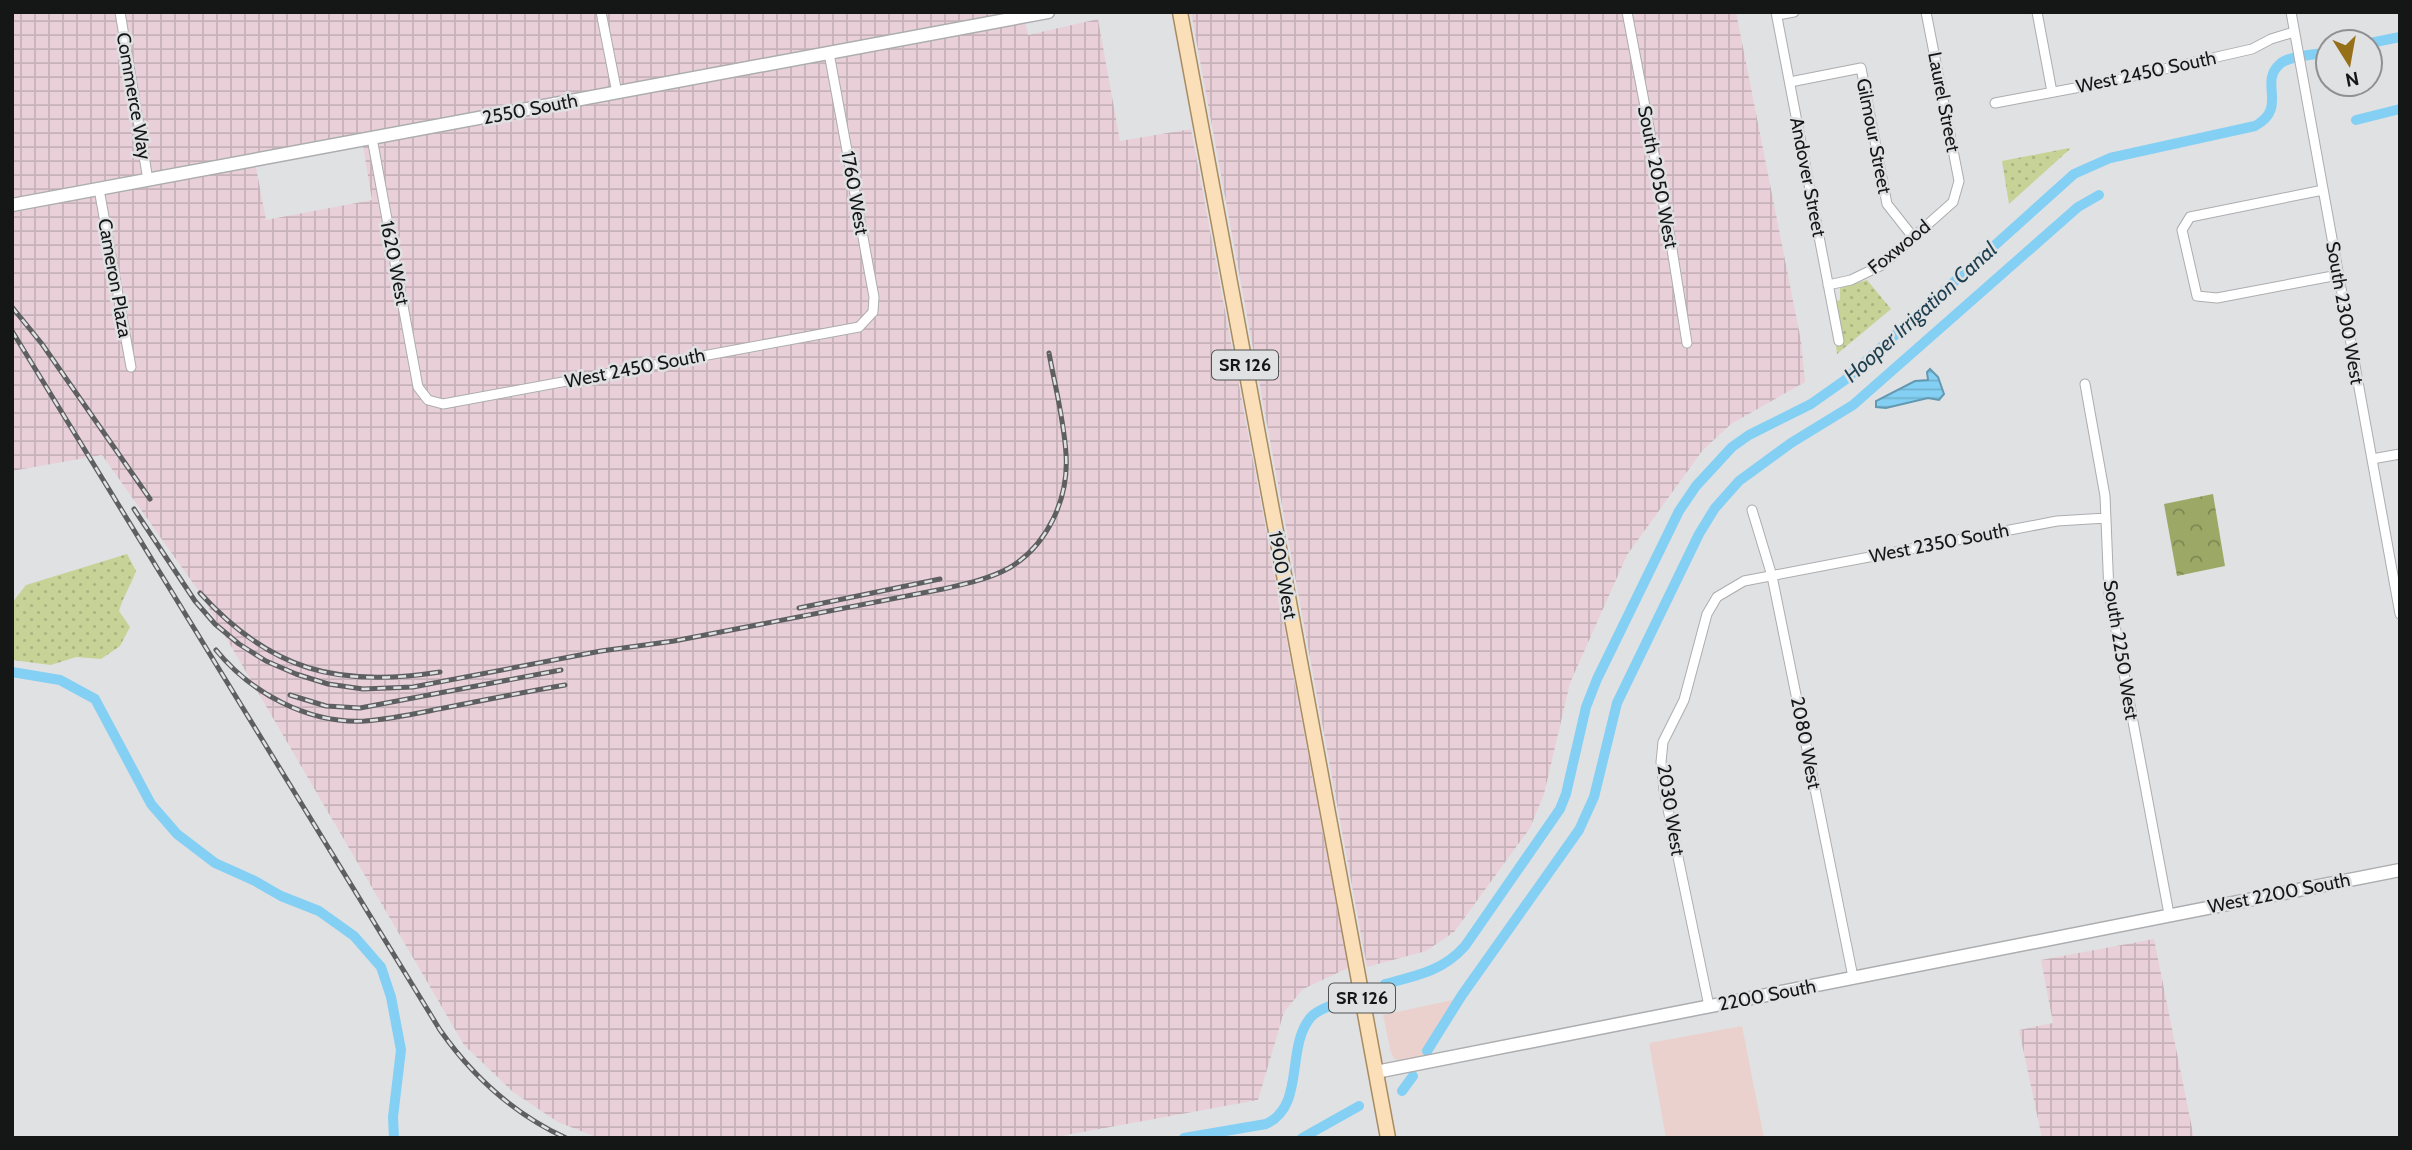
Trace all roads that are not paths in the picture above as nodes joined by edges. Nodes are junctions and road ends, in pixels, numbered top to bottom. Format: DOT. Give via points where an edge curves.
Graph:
graph roads {
  1 [pos="120,12"];
  2 [pos="601,12"];
  3 [pos="1048,12"];
  4 [pos="1180,12"];
  5 [pos="1627,12"];
  6 [pos="1794,12"];
  7 [pos="1926,12"];
  8 [pos="2037,12"];
  9 [pos="2291,12"];
  10 [pos="1777,14"];
  11 [pos="2294,32"];
  12 [pos="829,53"];
  13 [pos="1790,82"];
  14 [pos="2052,92"];
  15 [pos="617,93"];
  16 [pos="1995,103"];
  17 [pos="372,138"];
  18 [pos="148,180"];
  19 [pos="99,189"];
  20 [pos="2323,190"];
  21 [pos="1958,192"];
  22 [pos="12,205"];
  23 [pos="1913,237"];
  24 [pos="2337,275"];
  25 [pos="1828,285"];
  26 [pos="859,327"];
  27 [pos="1839,341"];
  28 [pos="1687,342"];
  29 [pos="131,367"];
  30 [pos="2085,384"];
  31 [pos="418,387"];
  32 [pos="2400,454"];
  33 [pos="2372,459"];
  34 [pos="1752,510"];
  35 [pos="2106,518"];
  36 [pos="1772,576"];
  37 [pos="2400,614"];
  38 [pos="2400,870"];
  39 [pos="2163,915"];
  40 [pos="1853,977"];
  41 [pos="1709,1006"];
  42 [pos="1376,1072"];
  43 [pos="1388,1138"];
  1 -- 18 [label="street, Commerce Way"];
  2 -- 15 [label="street"];
  3 -- 12 [label="main road, 2550 South"];
  4 -- 42 [label="main road, 1900 West / SR 126"];
  5 -- 28 [label="street, South 2050 West"];
  6 -- 10 [label="street"];
  7 -- 21 [label="street, Laurel Street"];
  8 -- 14 [label="street"];
  9 -- 11 [label="street, South 2300 West"];
  10 -- 13 [label="street, Andover Street"];
  11 -- 14 [label="street, West 2450 South" via="2252,49"];
  11 -- 20 [label="street, South 2300 West"];
  12 -- 15 [label="main road, 2550 South"];
  12 -- 26 [label="street, 1760 West" via="874,297 873,312"];
  13 -- 23 [label="street, Gilmour Street" via="1861,68 1887,204"];
  13 -- 25 [label="street, Andover Street"];
  14 -- 16 [label="street, West 2450 South"];
  15 -- 17 [label="main road, 2550 South"];
  17 -- 18 [label="main road, 2550 South"];
  17 -- 31 [label="street, 1620 West"];
  18 -- 19 [label="main road, 2550 South"];
  19 -- 22 [label="main road, 2550 South"];
  19 -- 29 [label="street, Cameron Plaza"];
  20 -- 24 [label="street, South 2300 West"];
  20 -- 24 [label="street" via="2190,217 2182,230 2197,296 2217,298"];
  21 -- 23 [label="street, Foxwood" via="1954,202"];
  23 -- 25 [label="street, Foxwood" via="1882,265 1852,280"];
  24 -- 33 [label="street, South 2300 West"];
  25 -- 27 [label="street, Andover Street"];
  26 -- 31 [label="street, West 2450 South" via="443,404 428,400"];
  30 -- 35 [label="street, South 2250 West"];
  32 -- 33 [label="street"];
  33 -- 37 [label="street, South 2300 West"];
  34 -- 36 [label="street, 2080 West"];
  35 -- 36 [label="street, West 2350 South" via="2057,521"];
  35 -- 39 [label="street, South 2250 West" via="2109,593"];
  36 -- 40 [label="street, 2080 West"];
  36 -- 41 [label="street, 2030 West" via="1744,581 1717,597 1707,614 1684,700 1663,742 1664,790"];
  38 -- 39 [label="main road, West 2200 South"];
  39 -- 40 [label="main road, 2200 South"];
  40 -- 41 [label="main road, 2200 South"];
  41 -- 42 [label="main road, 2200 South"];
  42 -- 43 [label="main road, 1900 West / SR 126"];
}
